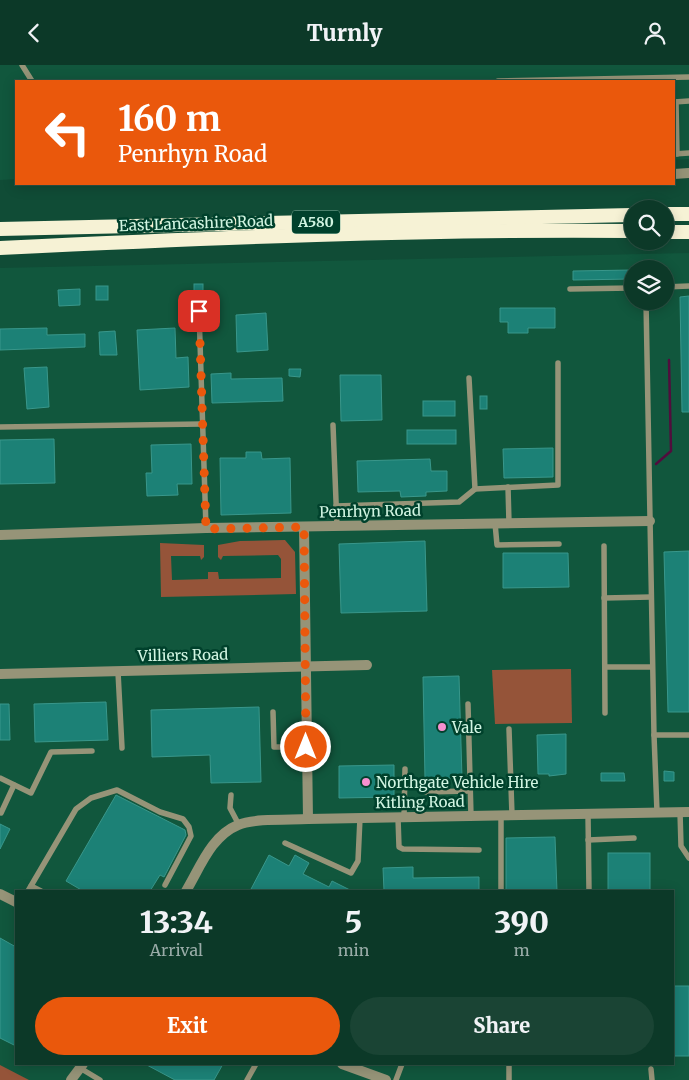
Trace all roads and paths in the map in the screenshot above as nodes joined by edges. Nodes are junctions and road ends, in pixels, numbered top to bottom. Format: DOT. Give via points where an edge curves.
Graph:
graph roads {
  1 [pos="22,65"];
  2 [pos="689,77"];
  3 [pos="31,80"];
  4 [pos="546,80"];
  5 [pos="689,101"];
  6 [pos="675,102"];
  7 [pos="689,153"];
  8 [pos="675,154"];
  9 [pos="689,173"];
  10 [pos="675,174"];
  11 [pos="674,214"];
  12 [pos="689,214"];
  13 [pos="624,215"];
  14 [pos="0,229"];
  15 [pos="624,231"];
  16 [pos="674,232"];
  17 [pos="689,232"];
  18 [pos="0,248"];
  19 [pos="689,286"];
  20 [pos="674,287"];
  21 [pos="624,288"];
  22 [pos="570,289"];
  23 [pos="646,310"];
  24 [pos="199,311"];
  25 [pos="558,363"];
  26 [pos="469,378"];
  27 [pos="202,424"];
  28 [pos="333,425"];
  29 [pos="0,427"];
  30 [pos="508,487"];
  31 [pos="475,489"];
  32 [pos="336,506"];
  33 [pos="650,521"];
  34 [pos="495,523"];
  35 [pos="510,523"];
  36 [pos="337,526"];
  37 [pos="304,527"];
  38 [pos="206,529"];
  39 [pos="0,535"];
  40 [pos="558,545"];
  41 [pos="604,546"];
  42 [pos="651,597"];
  43 [pos="604,598"];
  44 [pos="367,665"];
  45 [pos="306,667"];
  46 [pos="605,667"];
  47 [pos="652,667"];
  48 [pos="118,671"];
  49 [pos="0,674"];
  50 [pos="468,704"];
  51 [pos="273,712"];
  52 [pos="605,713"];
  53 [pos="509,729"];
  54 [pos="654,735"];
  55 [pos="689,735"];
  56 [pos="306,747"];
  57 [pos="122,748"];
  58 [pos="92,751"];
  59 [pos="405,769"];
  60 [pos="0,778"];
  61 [pos="14,785"];
  62 [pos="469,791"];
  63 [pos="426,792"];
  64 [pos="231,795"];
  65 [pos="657,812"];
  66 [pos="684,812"];
  67 [pos="2,813"];
  68 [pos="588,814"];
  69 [pos="512,815"];
  70 [pos="471,816"];
  71 [pos="500,816"];
  72 [pos="360,818"];
  73 [pos="401,818"];
  74 [pos="308,819"];
  75 [pos="239,825"];
  76 [pos="634,838"];
  77 [pos="588,839"];
  78 [pos="285,843"];
  79 [pos="479,850"];
  80 [pos="689,858"];
  81 [pos="165,885"];
  82 [pos="30,889"];
  83 [pos="187,890"];
  84 [pos="501,890"];
  85 [pos="589,890"];
  86 [pos="0,894"];
  87 [pos="15,902"];
  88 [pos="255,1065"];
  89 [pos="344,1065"];
  90 [pos="402,1065"];
  91 [pos="509,1065"];
  92 [pos="81,1066"];
  93 [pos="651,1069"];
  94 [pos="372,1078"];
  95 [pos="71,1080"];
  96 [pos="100,1080"];
  97 [pos="247,1080"];
  98 [pos="386,1080"];
  99 [pos="396,1080"];
  100 [pos="509,1080"];
  101 [pos="652,1080"];
  1 -- 3 [label="lane"];
  2 -- 4 [label="lane"];
  5 -- 6 [label="lane"];
  6 -- 8 [label="lane"];
  7 -- 8 [label="lane"];
  9 -- 10 [label="street"];
  11 -- 12 [label="highway"];
  13 -- 14 [label="highway, East Lancashire Road / A580"];
  15 -- 18 [label="highway, East Lancashire Road / A580" via="236,237"];
  16 -- 17 [label="highway"];
  19 -- 20 [label="lane"];
  21 -- 22 [label="lane"];
  23 -- 33 [label="lane"];
  24 -- 27 [label="lane"];
  25 -- 30 [label="lane" via="558,485"];
  26 -- 31 [label="lane"];
  27 -- 29 [label="lane"];
  27 -- 38 [label="lane"];
  28 -- 32 [label="lane"];
  30 -- 31 [label="lane"];
  30 -- 35 [label="lane"];
  31 -- 32 [label="lane" via="459,502"];
  32 -- 36 [label="lane"];
  33 -- 35 [label="street, Penrhyn Road"];
  33 -- 42 [label="lane"];
  34 -- 35 [label="street, Penrhyn Road"];
  34 -- 36 [label="street, Penrhyn Road"];
  34 -- 40 [label="lane" via="496,545"];
  36 -- 37 [label="street, Penrhyn Road"];
  37 -- 38 [label="street, Penrhyn Road"];
  37 -- 45 [label="street"];
  38 -- 39 [label="street, Penrhyn Road"];
  41 -- 43 [label="lane"];
  42 -- 43 [label="lane"];
  42 -- 47 [label="lane"];
  43 -- 46 [label="lane"];
  44 -- 45 [label="street, Villiers Road"];
  45 -- 48 [label="street, Villiers Road"];
  45 -- 56 [label="street"];
  46 -- 47 [label="lane"];
  46 -- 52 [label="lane"];
  47 -- 54 [label="lane"];
  48 -- 49 [label="street, Villiers Road"];
  48 -- 57 [label="lane"];
  50 -- 62 [label="lane"];
  51 -- 56 [label="lane" via="274,747"];
  53 -- 69 [label="lane"];
  54 -- 55 [label="lane"];
  54 -- 65 [label="lane"];
  56 -- 74 [label="street"];
  58 -- 61 [label="lane" via="51,752 31,793"];
  59 -- 73 [label="lane"];
  60 -- 61 [label="lane"];
  61 -- 67 [label="lane"];
  62 -- 63 [label="lane"];
  62 -- 70 [label="lane"];
  64 -- 75 [label="lane" via="230,808"];
  65 -- 66 [label="street, Kitling Road"];
  65 -- 68 [label="street, Kitling Road"];
  66 -- 80 [label="lane" via="681,846"];
  68 -- 69 [label="street, Kitling Road"];
  68 -- 77 [label="lane"];
  69 -- 71 [label="street, Kitling Road"];
  70 -- 71 [label="street, Kitling Road"];
  70 -- 73 [label="street, Kitling Road"];
  71 -- 84 [label="lane"];
  72 -- 73 [label="street, Kitling Road"];
  72 -- 74 [label="street, Kitling Road"];
  72 -- 78 [label="lane" via="358,861 351,873"];
  73 -- 79 [label="lane" via="399,847"];
  74 -- 75 [label="street, Kitling Road"];
  75 -- 83 [label="street, Kitling Road" via="224,833 211,848"];
  76 -- 77 [label="lane"];
  77 -- 85 [label="lane"];
  81 -- 82 [label="lane" via="191,836 189,827 183,819 160,812 117,790 91,799 76,809"];
  86 -- 87 [label="street"];
  88 -- 97 [label="lane"];
  89 -- 94 [label="street"];
  90 -- 99 [label="lane"];
  91 -- 100 [label="lane"];
  92 -- 95 [label="street"];
  92 -- 96 [label="lane"];
  93 -- 101 [label="lane"];
  94 -- 98 [label="street"];
}
